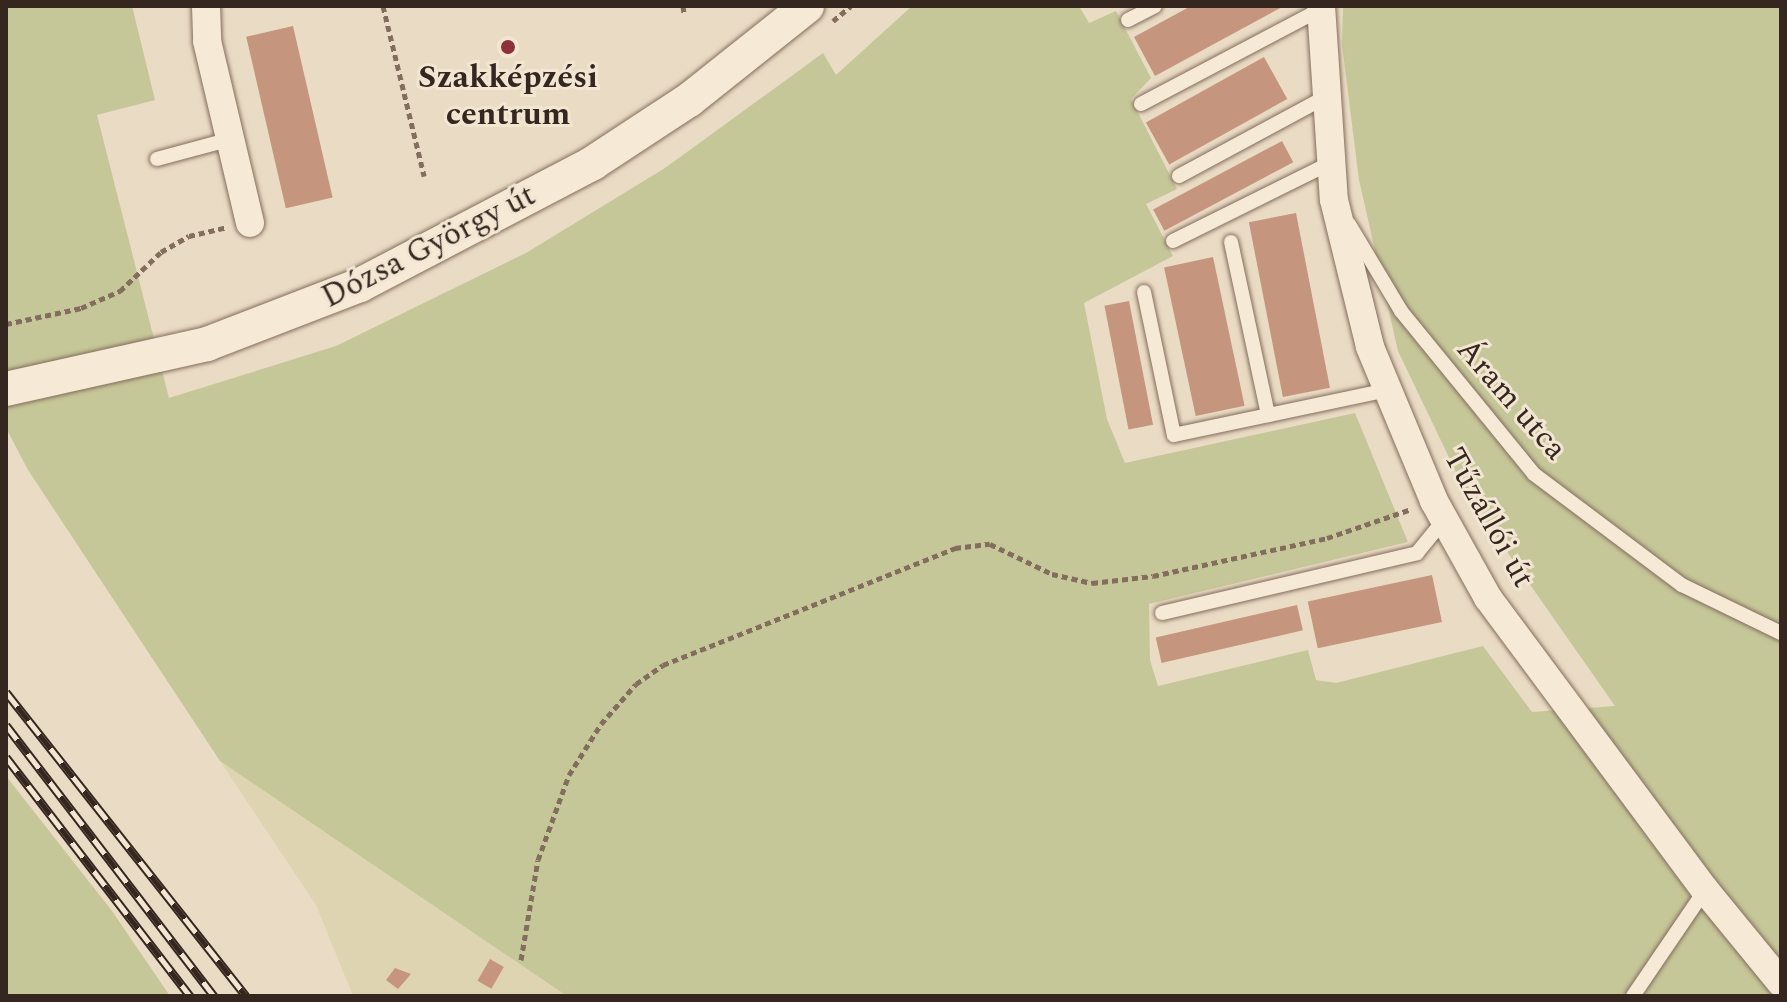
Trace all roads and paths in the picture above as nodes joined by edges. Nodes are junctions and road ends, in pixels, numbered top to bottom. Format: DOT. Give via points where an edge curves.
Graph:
graph roads {
  1 [pos="206,6"];
  2 [pos="383,6"];
  3 [pos="807,6"];
  4 [pos="1155,6"];
  5 [pos="1321,8"];
  6 [pos="1128,20"];
  7 [pos="1324,98"];
  8 [pos="1141,104"];
  9 [pos="231,139"];
  10 [pos="157,159"];
  11 [pos="1330,163"];
  12 [pos="424,176"];
  13 [pos="1179,176"];
  14 [pos="1334,200"];
  15 [pos="250,223"];
  16 [pos="1173,241"];
  17 [pos="1231,242"];
  18 [pos="1144,292"];
  19 [pos="6,324"];
  20 [pos="6,389"];
  21 [pos="1387,390"];
  22 [pos="1268,415"];
  23 [pos="1439,511"];
  24 [pos="1162,613"];
  25 [pos="1781,633"];
  26 [pos="1705,890"];
  27 [pos="521,960"];
  28 [pos="1781,983"];
  29 [pos="1633,996"];
  1 -- 9 [label="street" via="207,41"];
  2 -- 12 [label="path"];
  3 -- 20 [label="street, Dózsa György út" via="689,100 593,163 360,285 207,344"];
  4 -- 6 [label="lane"];
  5 -- 7 [label="street, Tűzállói út"];
  5 -- 8 [label="lane"];
  7 -- 11 [label="street, Tűzállói út"];
  7 -- 13 [label="lane"];
  9 -- 10 [label="lane"];
  9 -- 15 [label="street"];
  11 -- 14 [label="street, Tűzállói út"];
  11 -- 16 [label="lane"];
  14 -- 21 [label="street, Tűzállói út" via="1370,347"];
  14 -- 25 [label="lane, Áram utca" via="1401,311 1534,474 1682,585"];
  15 -- 19 [label="path" via="189,236 161,252 120,291 81,308"];
  17 -- 22 [label="lane"];
  18 -- 22 [label="lane" via="1174,435"];
  21 -- 22 [label="lane"];
  21 -- 23 [label="street, Tűzállói út"];
  23 -- 24 [label="lane" via="1417,553"];
  23 -- 26 [label="street, Tűzállói út" via="1488,598"];
  23 -- 27 [label="path" via="1153,576 1092,583 1052,574 990,544 955,548 663,665 636,684 601,724 569,775 538,860"];
  26 -- 28 [label="street, Tűzállói út"];
  26 -- 29 [label="lane"];
}
